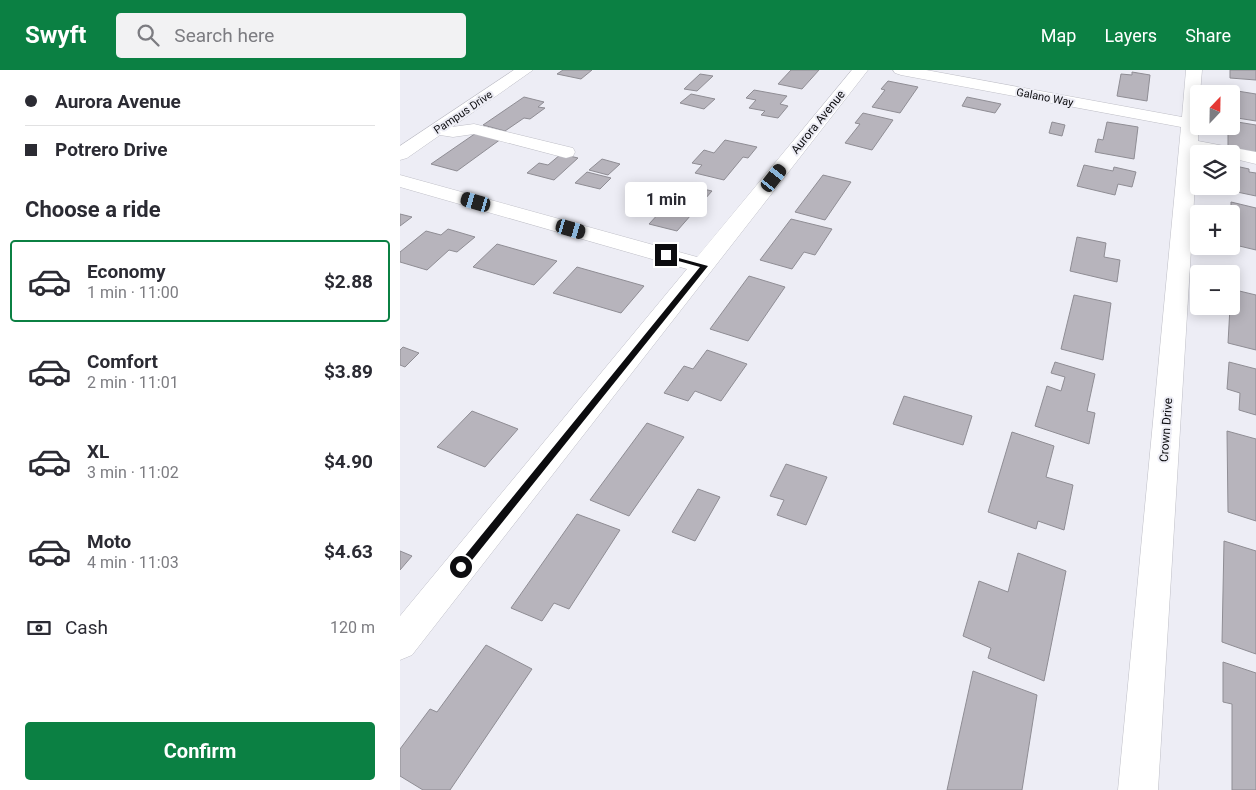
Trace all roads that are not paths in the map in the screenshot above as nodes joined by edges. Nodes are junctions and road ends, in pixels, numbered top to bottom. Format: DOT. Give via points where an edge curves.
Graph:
graph roads {
  1 [pos="526,70"];
  2 [pos="860,70"];
  3 [pos="901,70"];
  4 [pos="1194,70"];
  5 [pos="437,129"];
  6 [pos="1189,134"];
  7 [pos="566,152"];
  8 [pos="400,154"];
  9 [pos="1256,158"];
  10 [pos="400,181"];
  11 [pos="704,266"];
  12 [pos="400,643"];
  13 [pos="1138,790"];
  1 -- 5 [label="street, Pampus Drive"];
  2 -- 11 [label="street, Aurora Avenue"];
  3 -- 6 [label="street, Galano Way"];
  4 -- 6 [label="street, Crown Drive"];
  5 -- 7 [label="street" via="453,132 474,129"];
  5 -- 8 [label="street, Pampus Drive"];
  6 -- 9 [label="street, Galano Way"];
  6 -- 13 [label="street, Crown Drive"];
  10 -- 11 [label="street"];
  11 -- 12 [label="street, Aurora Avenue"];
}
